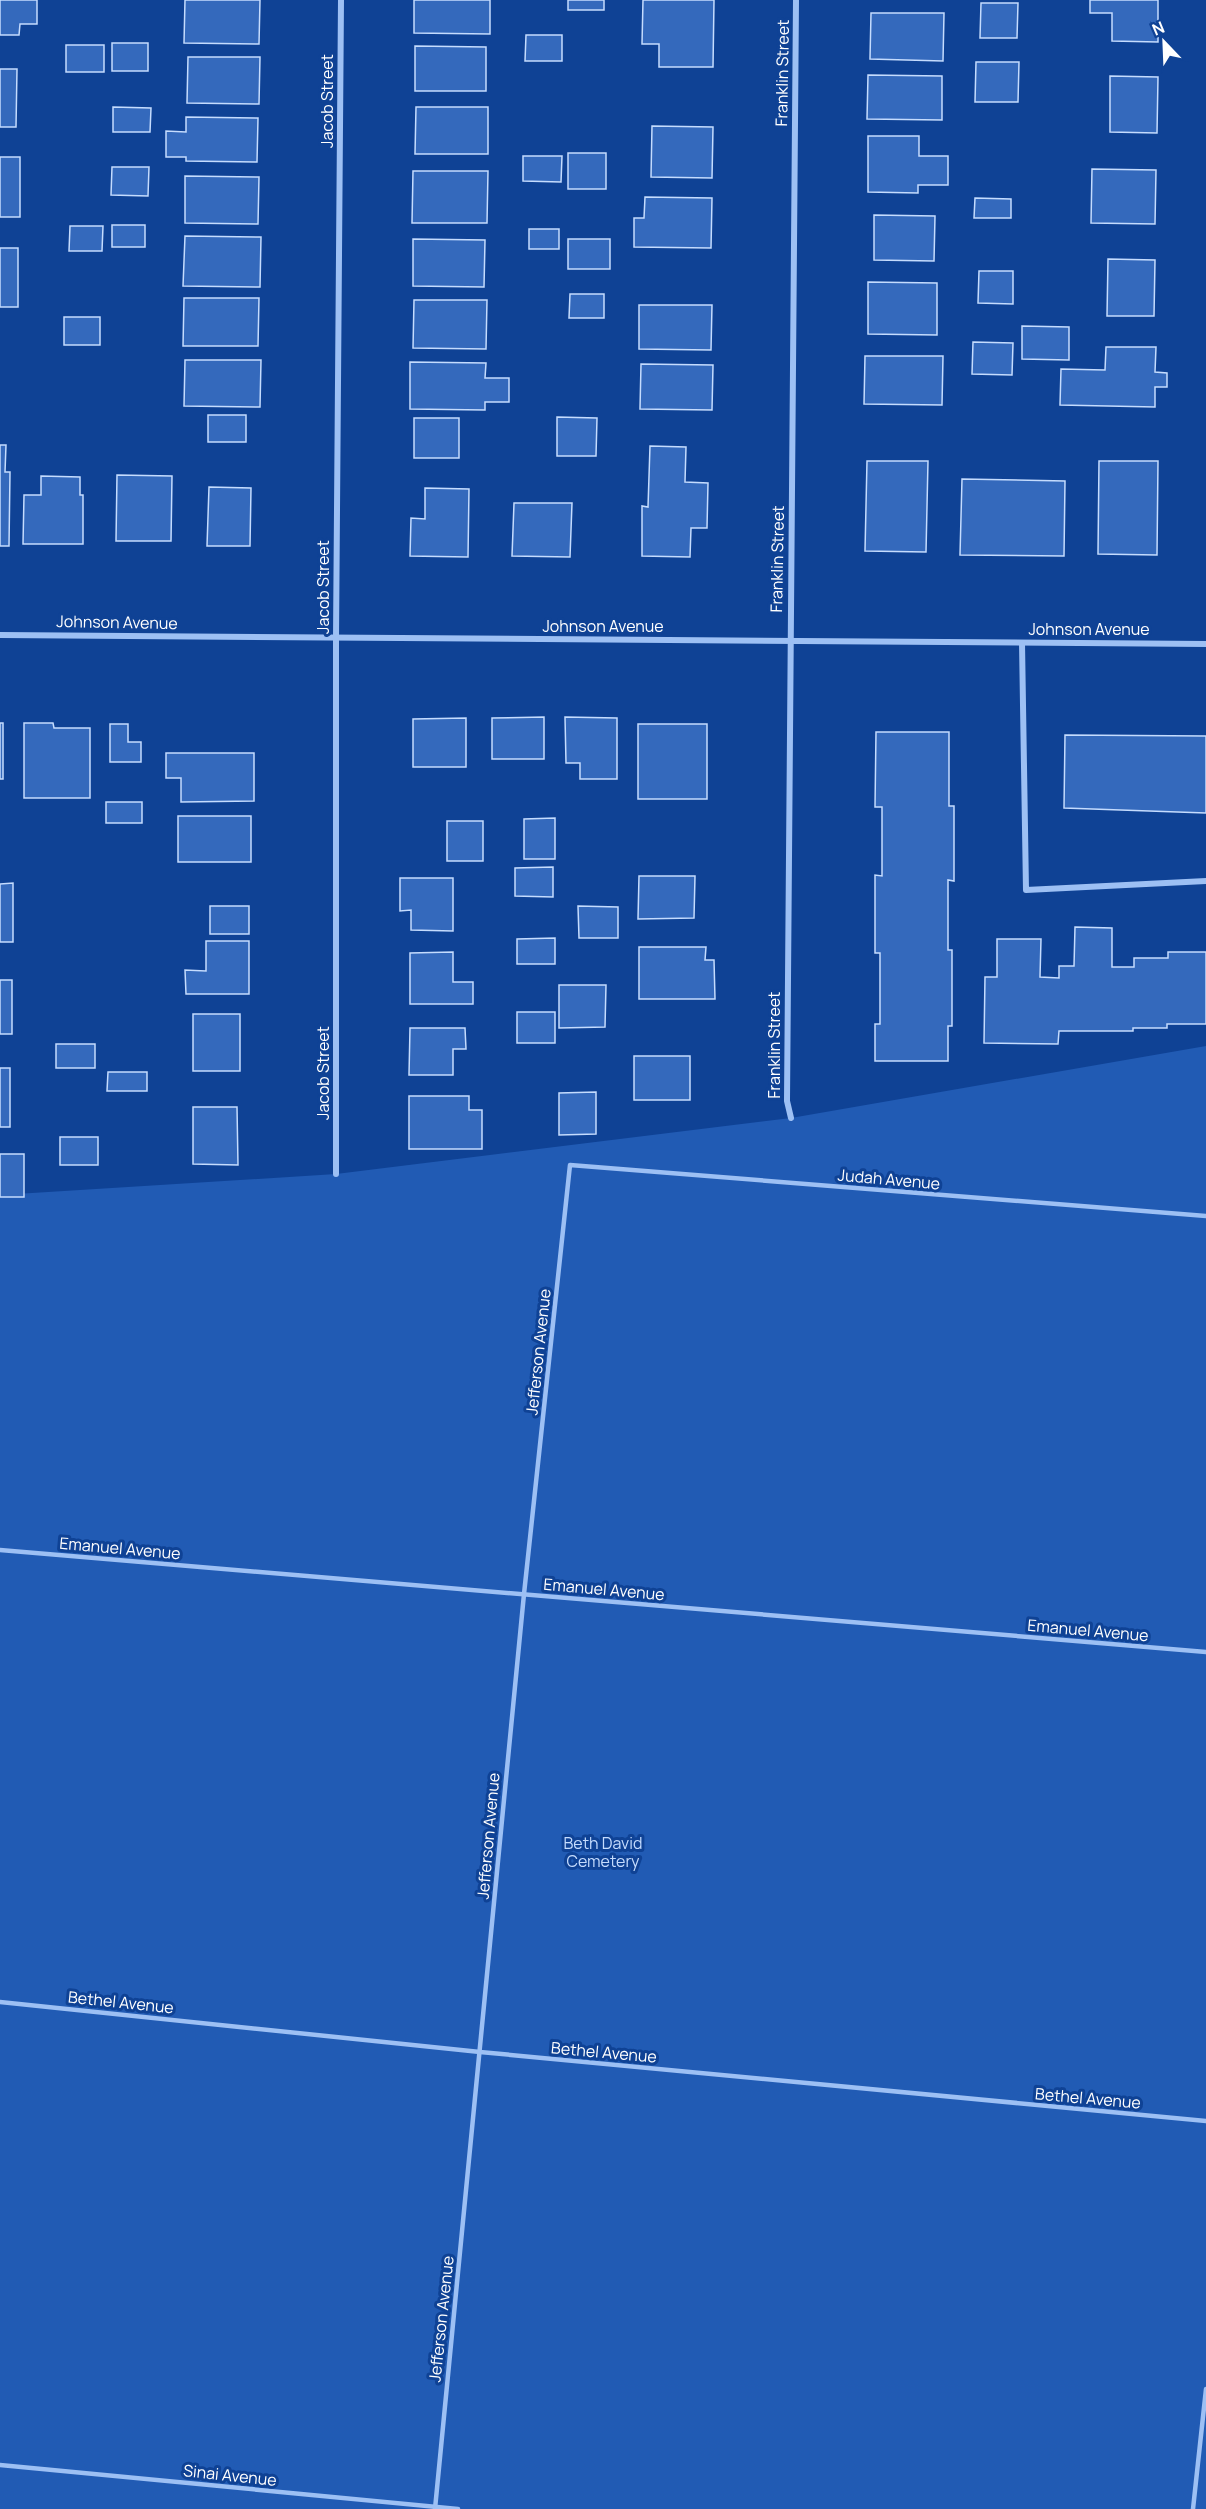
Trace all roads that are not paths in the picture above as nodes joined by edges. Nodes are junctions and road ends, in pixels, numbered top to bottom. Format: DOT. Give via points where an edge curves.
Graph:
graph roads {
  1 [pos="341,0"];
  2 [pos="796,0"];
  3 [pos="0,634"];
  4 [pos="336,638"];
  5 [pos="790,642"];
  6 [pos="1022,643"];
  7 [pos="1206,644"];
  8 [pos="1206,881"];
  9 [pos="791,1118"];
  10 [pos="570,1165"];
  11 [pos="336,1174"];
  12 [pos="1206,1216"];
  13 [pos="0,1550"];
  14 [pos="524,1594"];
  15 [pos="1206,1652"];
  16 [pos="0,2002"];
  17 [pos="480,2052"];
  18 [pos="1206,2121"];
  19 [pos="1206,2389"];
  20 [pos="0,2465"];
  21 [pos="435,2508"];
  22 [pos="458,2509"];
  23 [pos="1193,2509"];
  1 -- 4 [label="street, Jacob Street"];
  2 -- 5 [label="street, Franklin Street"];
  3 -- 4 [label="street, Johnson Avenue"];
  4 -- 5 [label="street, Johnson Avenue"];
  4 -- 11 [label="street, Jacob Street"];
  5 -- 6 [label="street, Johnson Avenue"];
  5 -- 9 [label="street, Franklin Street" via="786,1101"];
  6 -- 7 [label="street, Johnson Avenue"];
  6 -- 8 [label="street" via="1026,890"];
  10 -- 12 [label="lane, Judah Avenue"];
  10 -- 14 [label="lane, Jefferson Avenue"];
  13 -- 14 [label="lane, Emanuel Avenue"];
  14 -- 15 [label="lane, Emanuel Avenue"];
  14 -- 17 [label="lane, Jefferson Avenue"];
  16 -- 17 [label="lane, Bethel Avenue"];
  17 -- 18 [label="lane, Bethel Avenue"];
  17 -- 21 [label="lane, Jefferson Avenue"];
  19 -- 23 [label="lane"];
  20 -- 21 [label="lane, Sinai Avenue"];
  21 -- 22 [label="lane, Sinai Avenue"];
}
